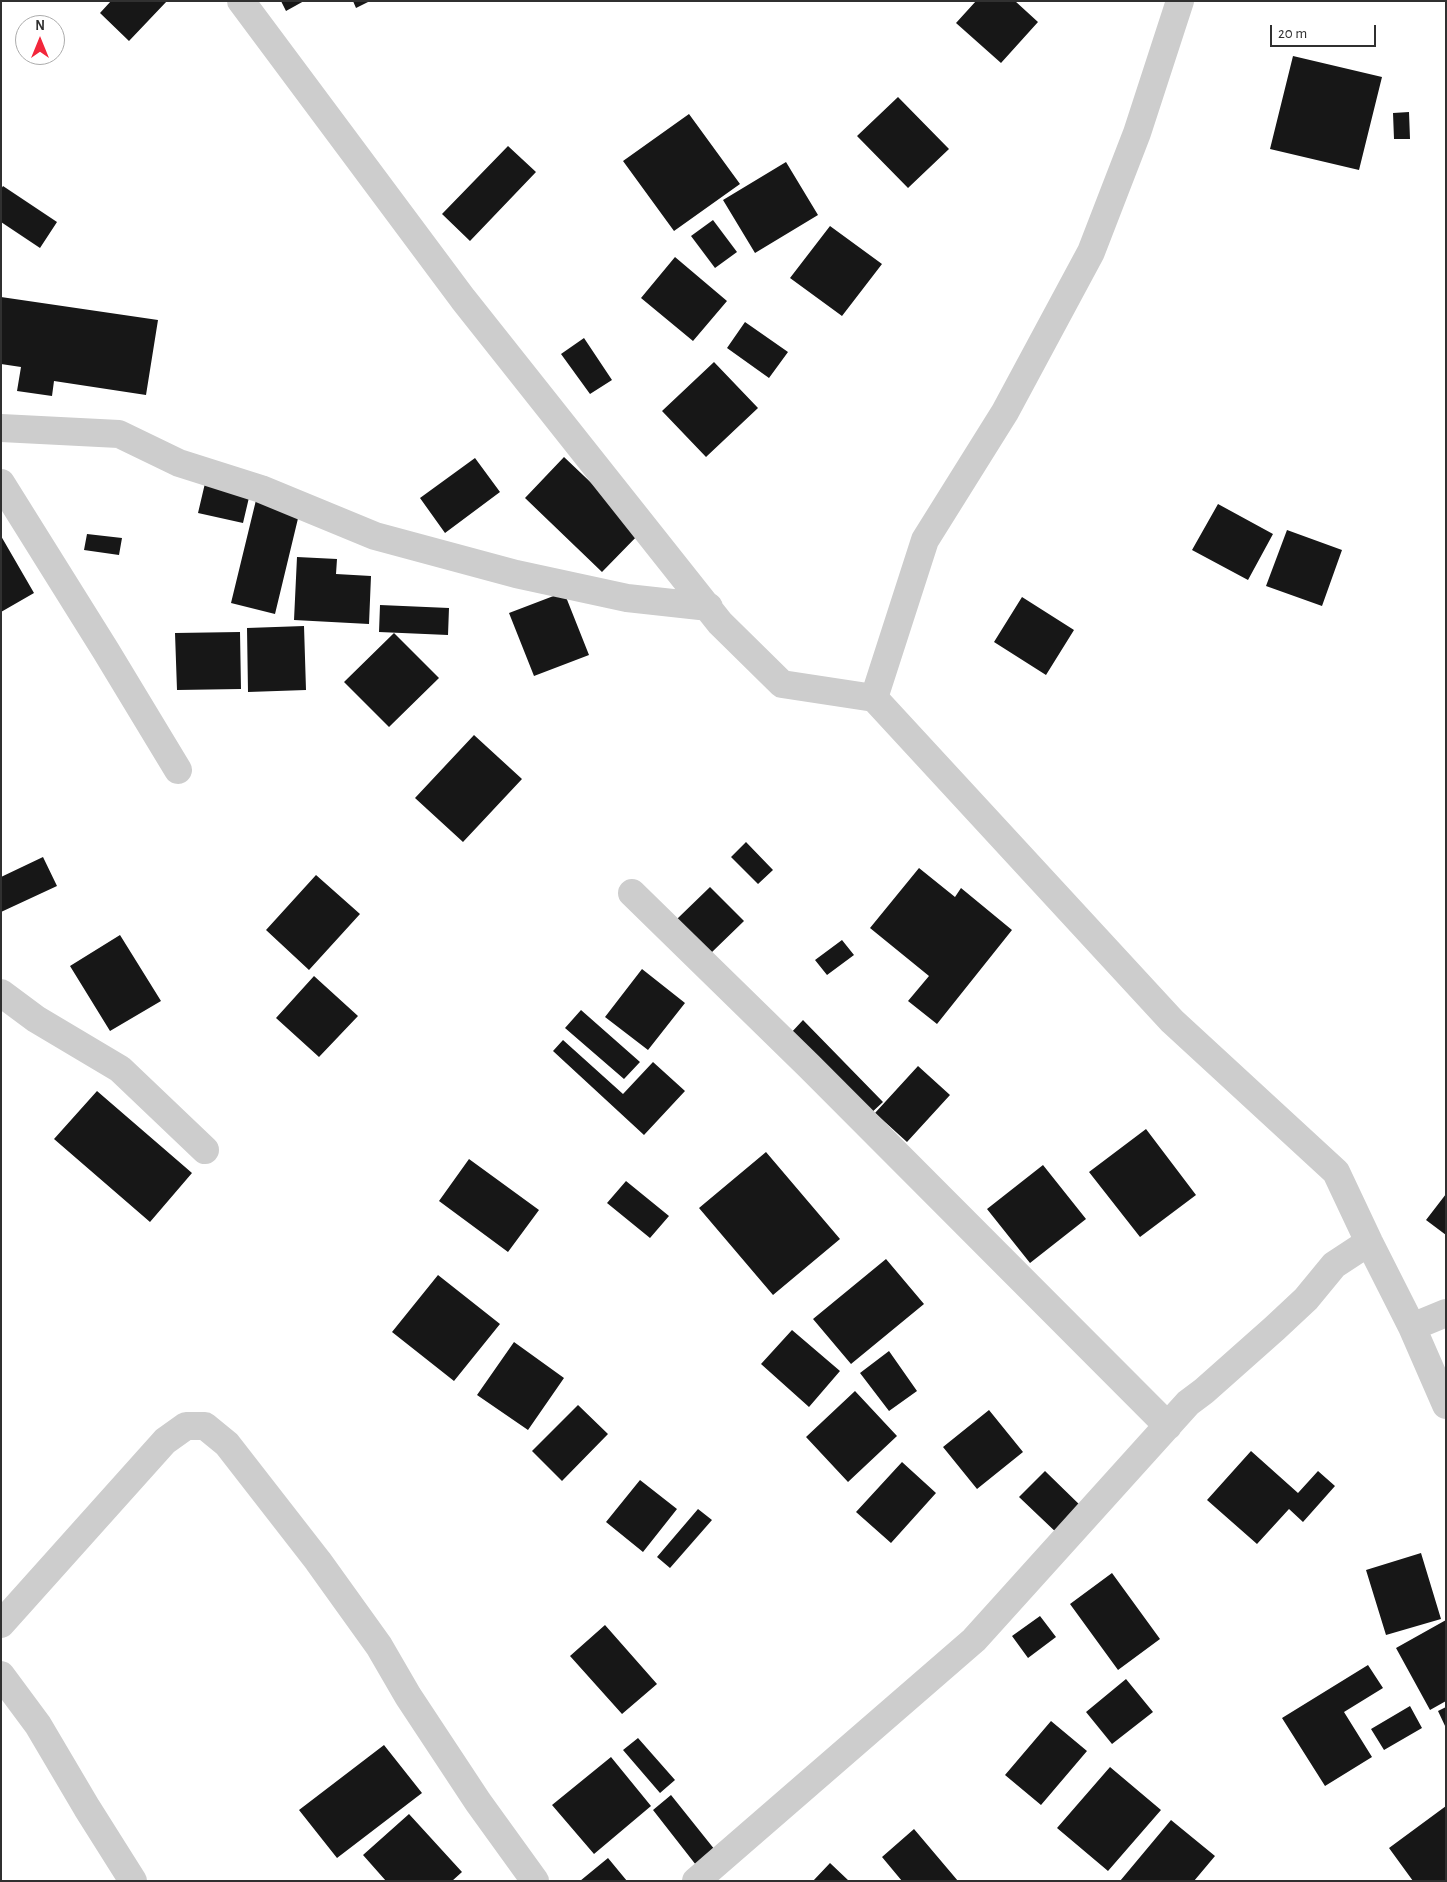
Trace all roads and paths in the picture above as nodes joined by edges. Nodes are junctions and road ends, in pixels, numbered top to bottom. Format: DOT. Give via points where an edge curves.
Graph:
graph roads {
  1 [pos="241,1"];
  2 [pos="1180,1"];
  3 [pos="1,428"];
  4 [pos="1,483"];
  5 [pos="709,608"];
  6 [pos="874,698"];
  7 [pos="178,770"];
  8 [pos="632,893"];
  9 [pos="1,992"];
  10 [pos="205,1150"];
  11 [pos="1369,1242"];
  12 [pos="1446,1313"];
  13 [pos="1412,1327"];
  14 [pos="1446,1404"];
  15 [pos="1168,1426"];
  16 [pos="1,1624"];
  17 [pos="1,1675"];
  18 [pos="133,1881"];
  19 [pos="535,1881"];
  20 [pos="696,1881"];
  1 -- 5 [label="street" via="463,299"];
  2 -- 6 [label="street" via="1137,133 1091,252 1005,412 925,540"];
  3 -- 5 [label="street" via="119,434 180,463 261,489 374,536 516,574 628,598"];
  4 -- 7 [label="street"];
  5 -- 6 [label="street" via="782,684"];
  6 -- 11 [label="street" via="1172,1022 1336,1172"];
  8 -- 15 [label="street"];
  9 -- 10 [label="street" via="36,1019 120,1069"];
  11 -- 13 [label="street"];
  11 -- 15 [label="street" via="1334,1265 1306,1299 1188,1403"];
  12 -- 13 [label="street"];
  13 -- 14 [label="street"];
  15 -- 20 [label="street" via="974,1640"];
  16 -- 19 [label="street" via="165,1441 186,1426 205,1426 227,1444 318,1561 379,1646 478,1802"];
  17 -- 18 [label="street" via="38,1725"];
}
